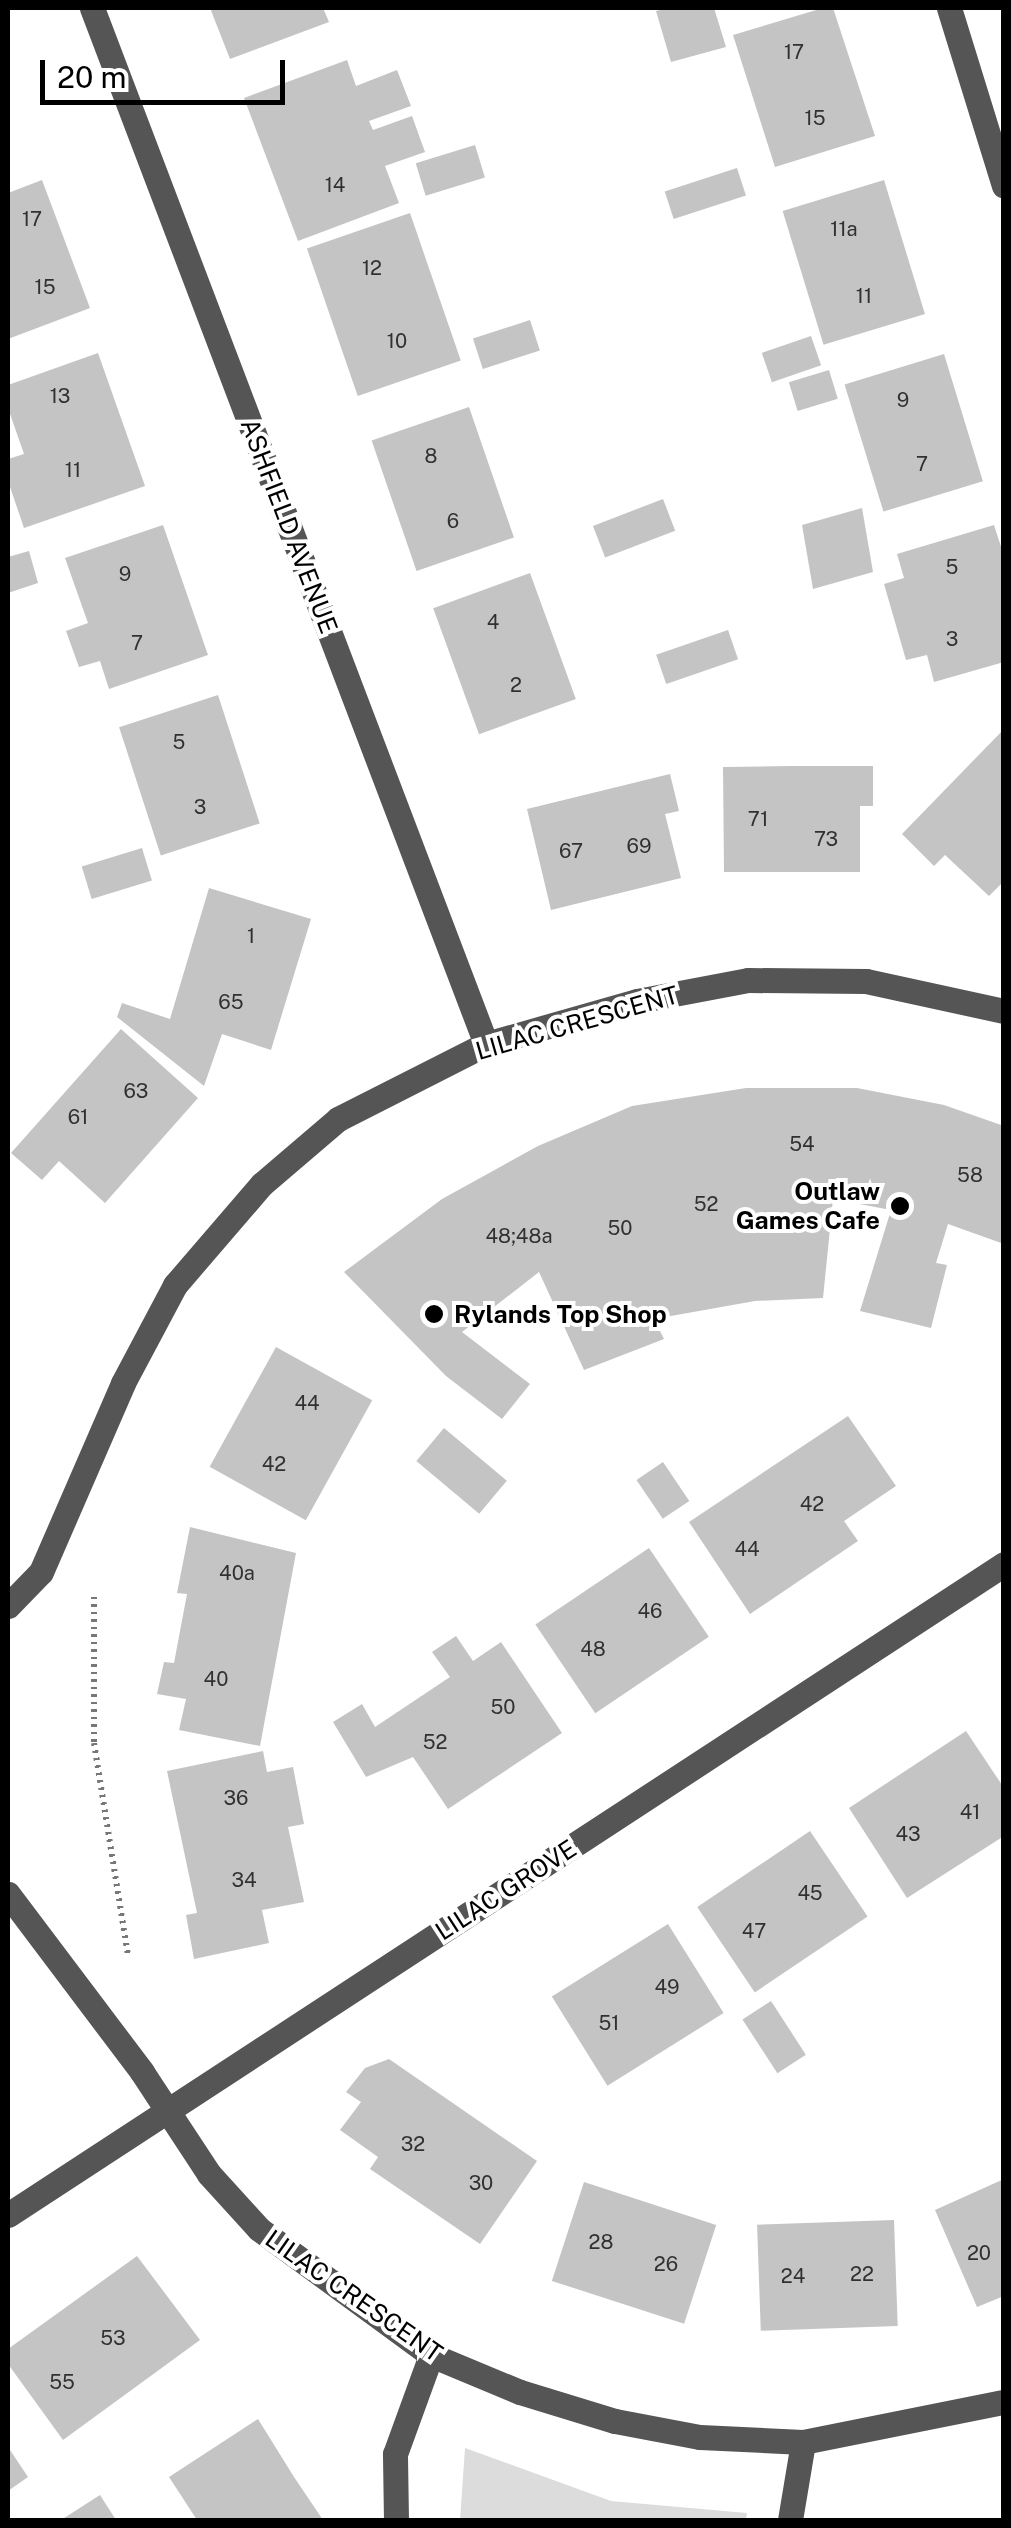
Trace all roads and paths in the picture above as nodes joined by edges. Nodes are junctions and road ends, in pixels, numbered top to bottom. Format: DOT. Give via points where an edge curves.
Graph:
graph roads {
  1 [pos="92,8"];
  2 [pos="949,8"];
  3 [pos="1004,186"];
  4 [pos="1004,1011"];
  5 [pos="486,1044"];
  6 [pos="1004,1564"];
  7 [pos="94,1578"];
  8 [pos="8,1606"];
  9 [pos="8,1894"];
  10 [pos="130,1976"];
  11 [pos="165,2113"];
  12 [pos="8,2215"];
  13 [pos="431,2355"];
  14 [pos="1004,2402"];
  15 [pos="803,2442"];
  16 [pos="396,2520"];
  17 [pos="790,2520"];
  1 -- 5 [label="street, ASHFIELD AVENUE"];
  2 -- 3 [label="street"];
  4 -- 5 [label="street, LILAC CRESCENT" via="866,981 748,980 637,1001"];
  5 -- 8 [label="street, LILAC CRESCENT" via="338,1119 262,1184 188,1271 124,1383 41,1572"];
  6 -- 11 [label="street, LILAC GROVE"];
  7 -- 10 [label="path" via="94,1742"];
  9 -- 11 [label="street, LILAC CRESCENT" via="142,2072"];
  11 -- 12 [label="street, LILAC GROVE"];
  11 -- 13 [label="street, LILAC CRESCENT" via="259,2229"];
  13 -- 15 [label="street, LILAC CRESCENT" via="615,2421 700,2437"];
  13 -- 16 [label="street" via="394,2454"];
  14 -- 15 [label="street, LILAC CRESCENT"];
  15 -- 17 [label="street"];
}
